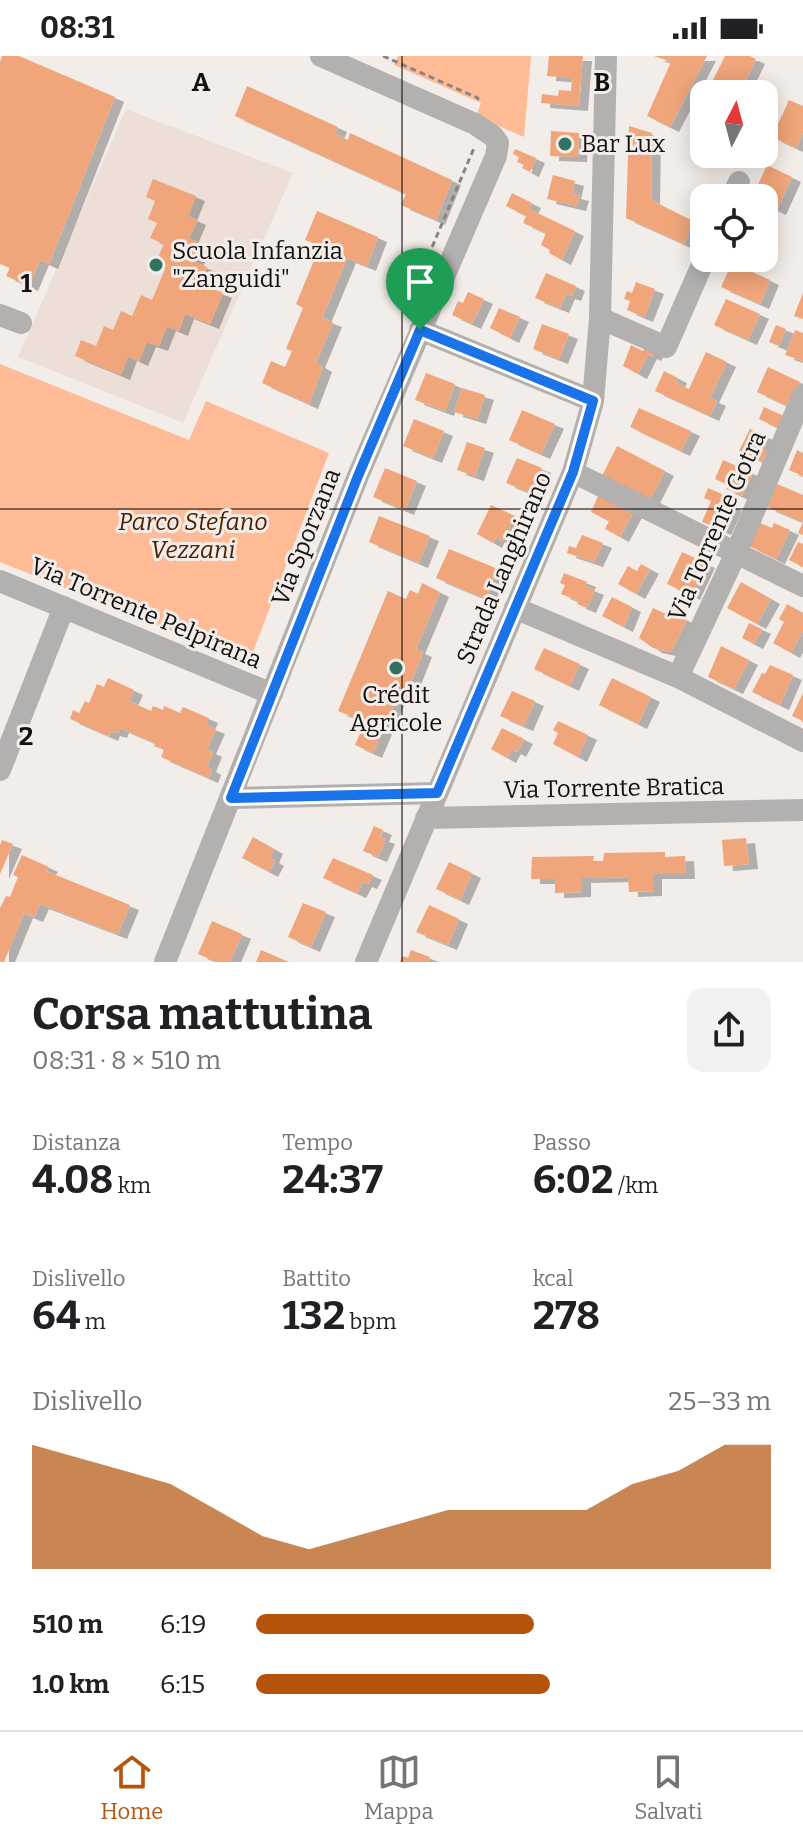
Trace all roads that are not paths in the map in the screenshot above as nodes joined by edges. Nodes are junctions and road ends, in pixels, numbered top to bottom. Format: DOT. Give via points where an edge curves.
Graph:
graph roads {
  1 [pos="321,56"];
  2 [pos="606,56"];
  3 [pos="699,272"];
  4 [pos="600,318"];
  5 [pos="420,330"];
  6 [pos="803,395"];
  7 [pos="593,401"];
  8 [pos="573,472"];
  9 [pos="737,551"];
  10 [pos="0,581"];
  11 [pos="803,586"];
  12 [pos="64,607"];
  13 [pos="515,608"];
  14 [pos="678,677"];
  15 [pos="272,694"];
  16 [pos="803,741"];
  17 [pos="0,770"];
  18 [pos="437,793"];
  19 [pos="231,798"];
  20 [pos="803,810"];
  21 [pos="426,818"];
  22 [pos="165,962"];
  23 [pos="366,962"];
  1 -- 5 [label="street, Via Sporzana" via="469,121 498,143"];
  2 -- 4 [label="street, Strada Langhirano"];
  3 -- 4 [label="street" via="666,347"];
  4 -- 7 [label="street, Strada Langhirano"];
  5 -- 7 [label="street"];
  5 -- 15 [label="street, Via Sporzana"];
  6 -- 9 [label="street, Via Torrente Gotra"];
  7 -- 8 [label="street, Strada Langhirano"];
  8 -- 9 [label="street"];
  8 -- 13 [label="street, Strada Langhirano"];
  9 -- 11 [label="street"];
  9 -- 14 [label="street, Via Torrente Gotra"];
  10 -- 12 [label="street, Via Torrente Pelpirana"];
  12 -- 15 [label="street, Via Torrente Pelpirana"];
  12 -- 17 [label="street"];
  13 -- 14 [label="street"];
  13 -- 18 [label="street, Strada Langhirano"];
  14 -- 16 [label="street"];
  15 -- 19 [label="street, Via Sporzana"];
  18 -- 19 [label="street"];
  18 -- 21 [label="street, Strada Langhirano"];
  19 -- 22 [label="street, Via Sporzana"];
  20 -- 21 [label="street, Via Torrente Bratica"];
  21 -- 23 [label="street, Strada Langhirano"];
}
